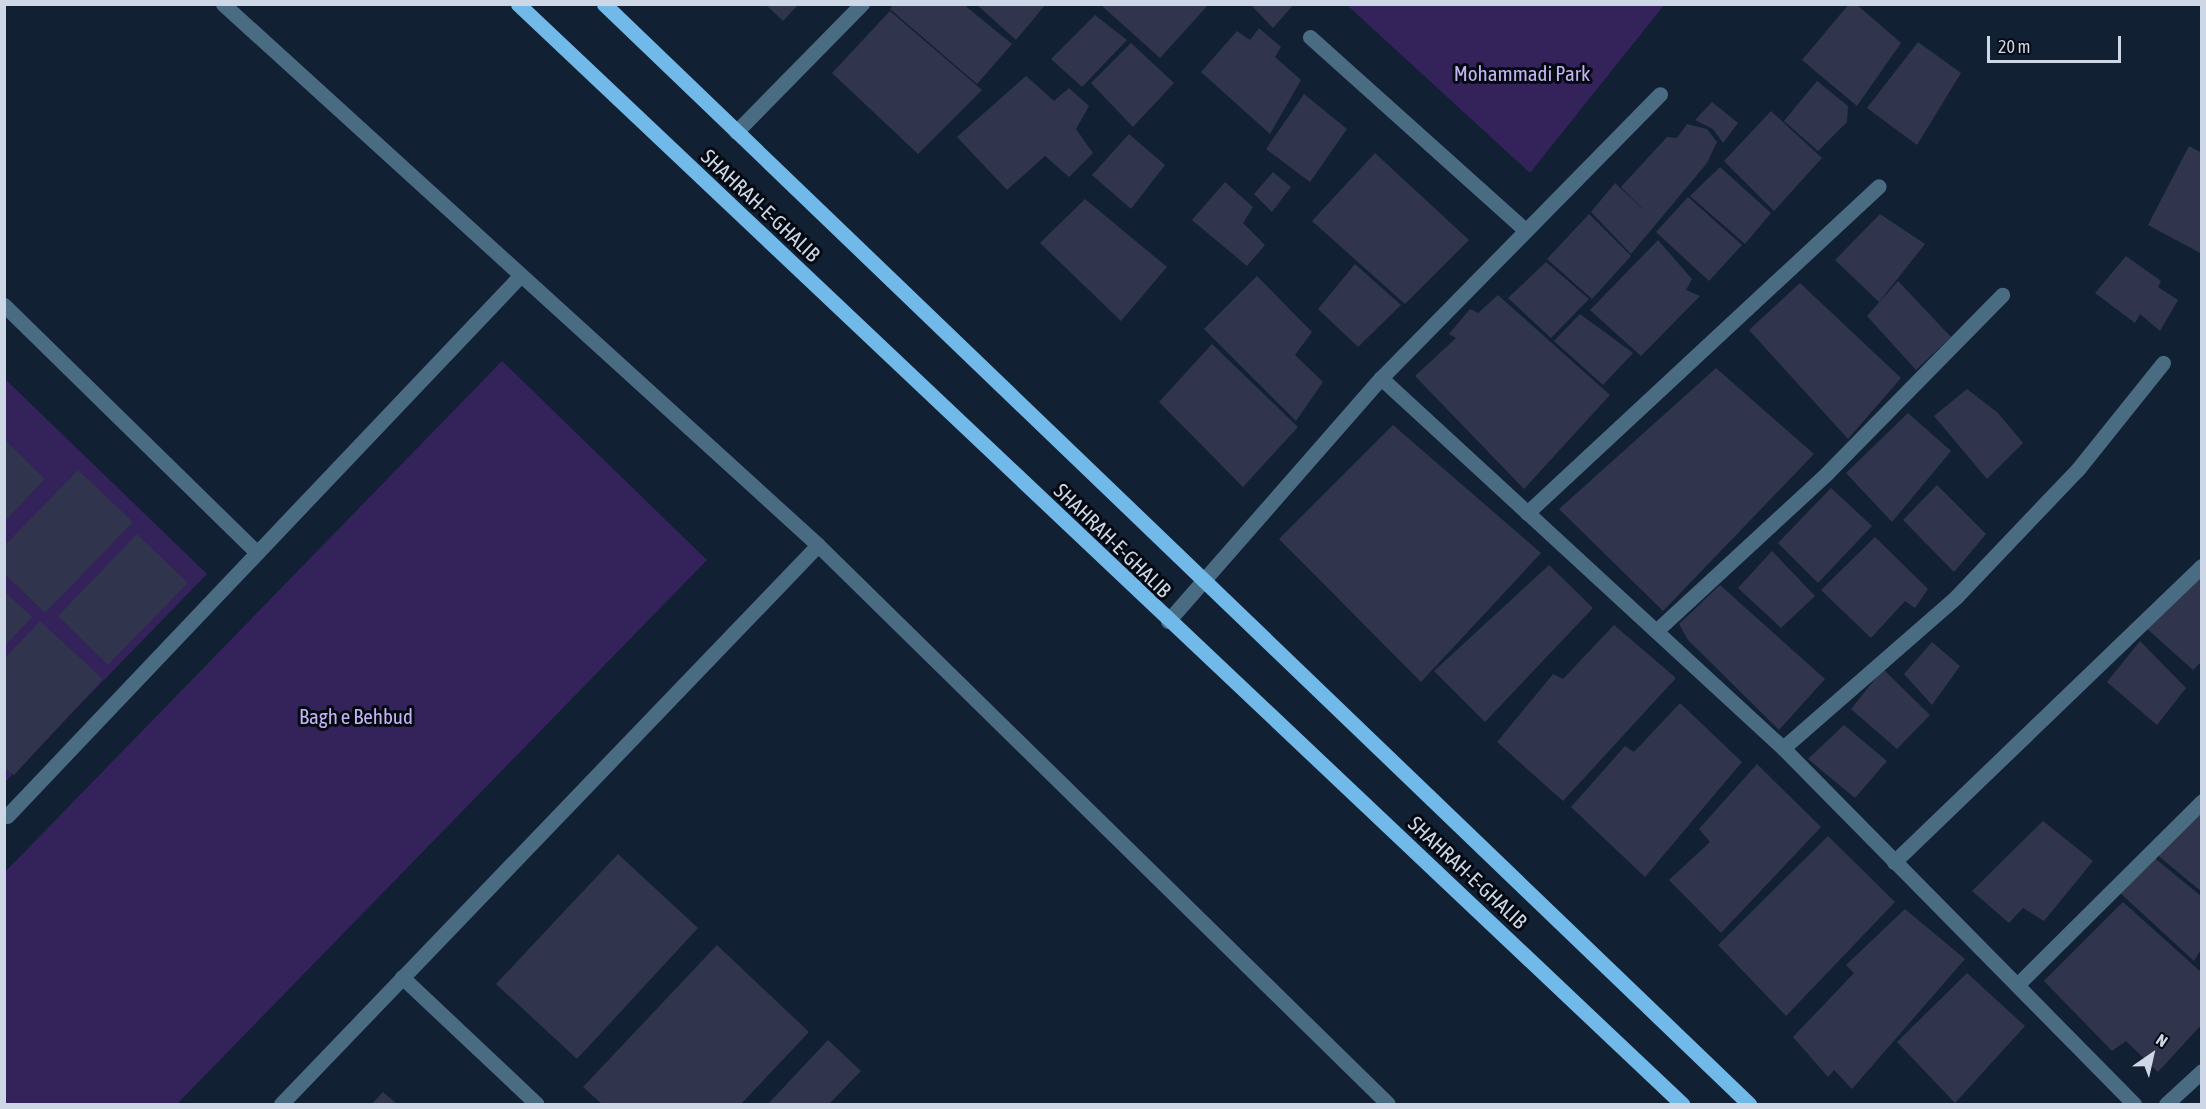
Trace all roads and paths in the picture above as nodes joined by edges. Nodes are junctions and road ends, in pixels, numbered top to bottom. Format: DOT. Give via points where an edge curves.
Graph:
graph roads {
  1 [pos="223,4"];
  2 [pos="518,4"];
  3 [pos="604,4"];
  4 [pos="862,4"];
  5 [pos="1310,37"];
  6 [pos="1660,94"];
  7 [pos="736,132"];
  8 [pos="1879,186"];
  9 [pos="1525,230"];
  10 [pos="521,275"];
  11 [pos="2002,294"];
  12 [pos="4,305"];
  13 [pos="2163,363"];
  14 [pos="1381,378"];
  15 [pos="1527,513"];
  16 [pos="818,545"];
  17 [pos="257,553"];
  18 [pos="2202,566"];
  19 [pos="1205,580"];
  20 [pos="1168,621"];
  21 [pos="1656,631"];
  22 [pos="1784,748"];
  23 [pos="2202,801"];
  24 [pos="5,816"];
  25 [pos="1894,861"];
  26 [pos="402,977"];
  27 [pos="2018,985"];
  28 [pos="2202,1071"];
  29 [pos="281,1104"];
  30 [pos="537,1104"];
  31 [pos="1388,1104"];
  32 [pos="1682,1104"];
  33 [pos="1749,1104"];
  34 [pos="2134,1104"];
  35 [pos="2166,1104"];
  1 -- 10 [label="street"];
  2 -- 20 [label="main road, SHAHRAH-E-GHALIB"];
  3 -- 7 [label="main road, SHAHRAH-E-GHALIB"];
  4 -- 7 [label="street"];
  5 -- 9 [label="street"];
  6 -- 9 [label="street"];
  7 -- 19 [label="main road, SHAHRAH-E-GHALIB"];
  8 -- 15 [label="street"];
  9 -- 14 [label="street"];
  10 -- 16 [label="street"];
  10 -- 17 [label="street"];
  11 -- 21 [label="street" via="1827,473"];
  12 -- 17 [label="street"];
  13 -- 22 [label="street" via="2078,469 1956,597"];
  14 -- 15 [label="street"];
  14 -- 19 [label="street"];
  15 -- 21 [label="street"];
  16 -- 26 [label="street"];
  16 -- 31 [label="street"];
  17 -- 24 [label="street"];
  18 -- 25 [label="street"];
  19 -- 20 [label="street"];
  19 -- 33 [label="main road, SHAHRAH-E-GHALIB"];
  20 -- 32 [label="main road, SHAHRAH-E-GHALIB"];
  21 -- 22 [label="street"];
  22 -- 25 [label="street"];
  23 -- 27 [label="street"];
  25 -- 27 [label="street"];
  26 -- 29 [label="street"];
  26 -- 30 [label="street"];
  27 -- 34 [label="street"];
  28 -- 35 [label="street"];
}
